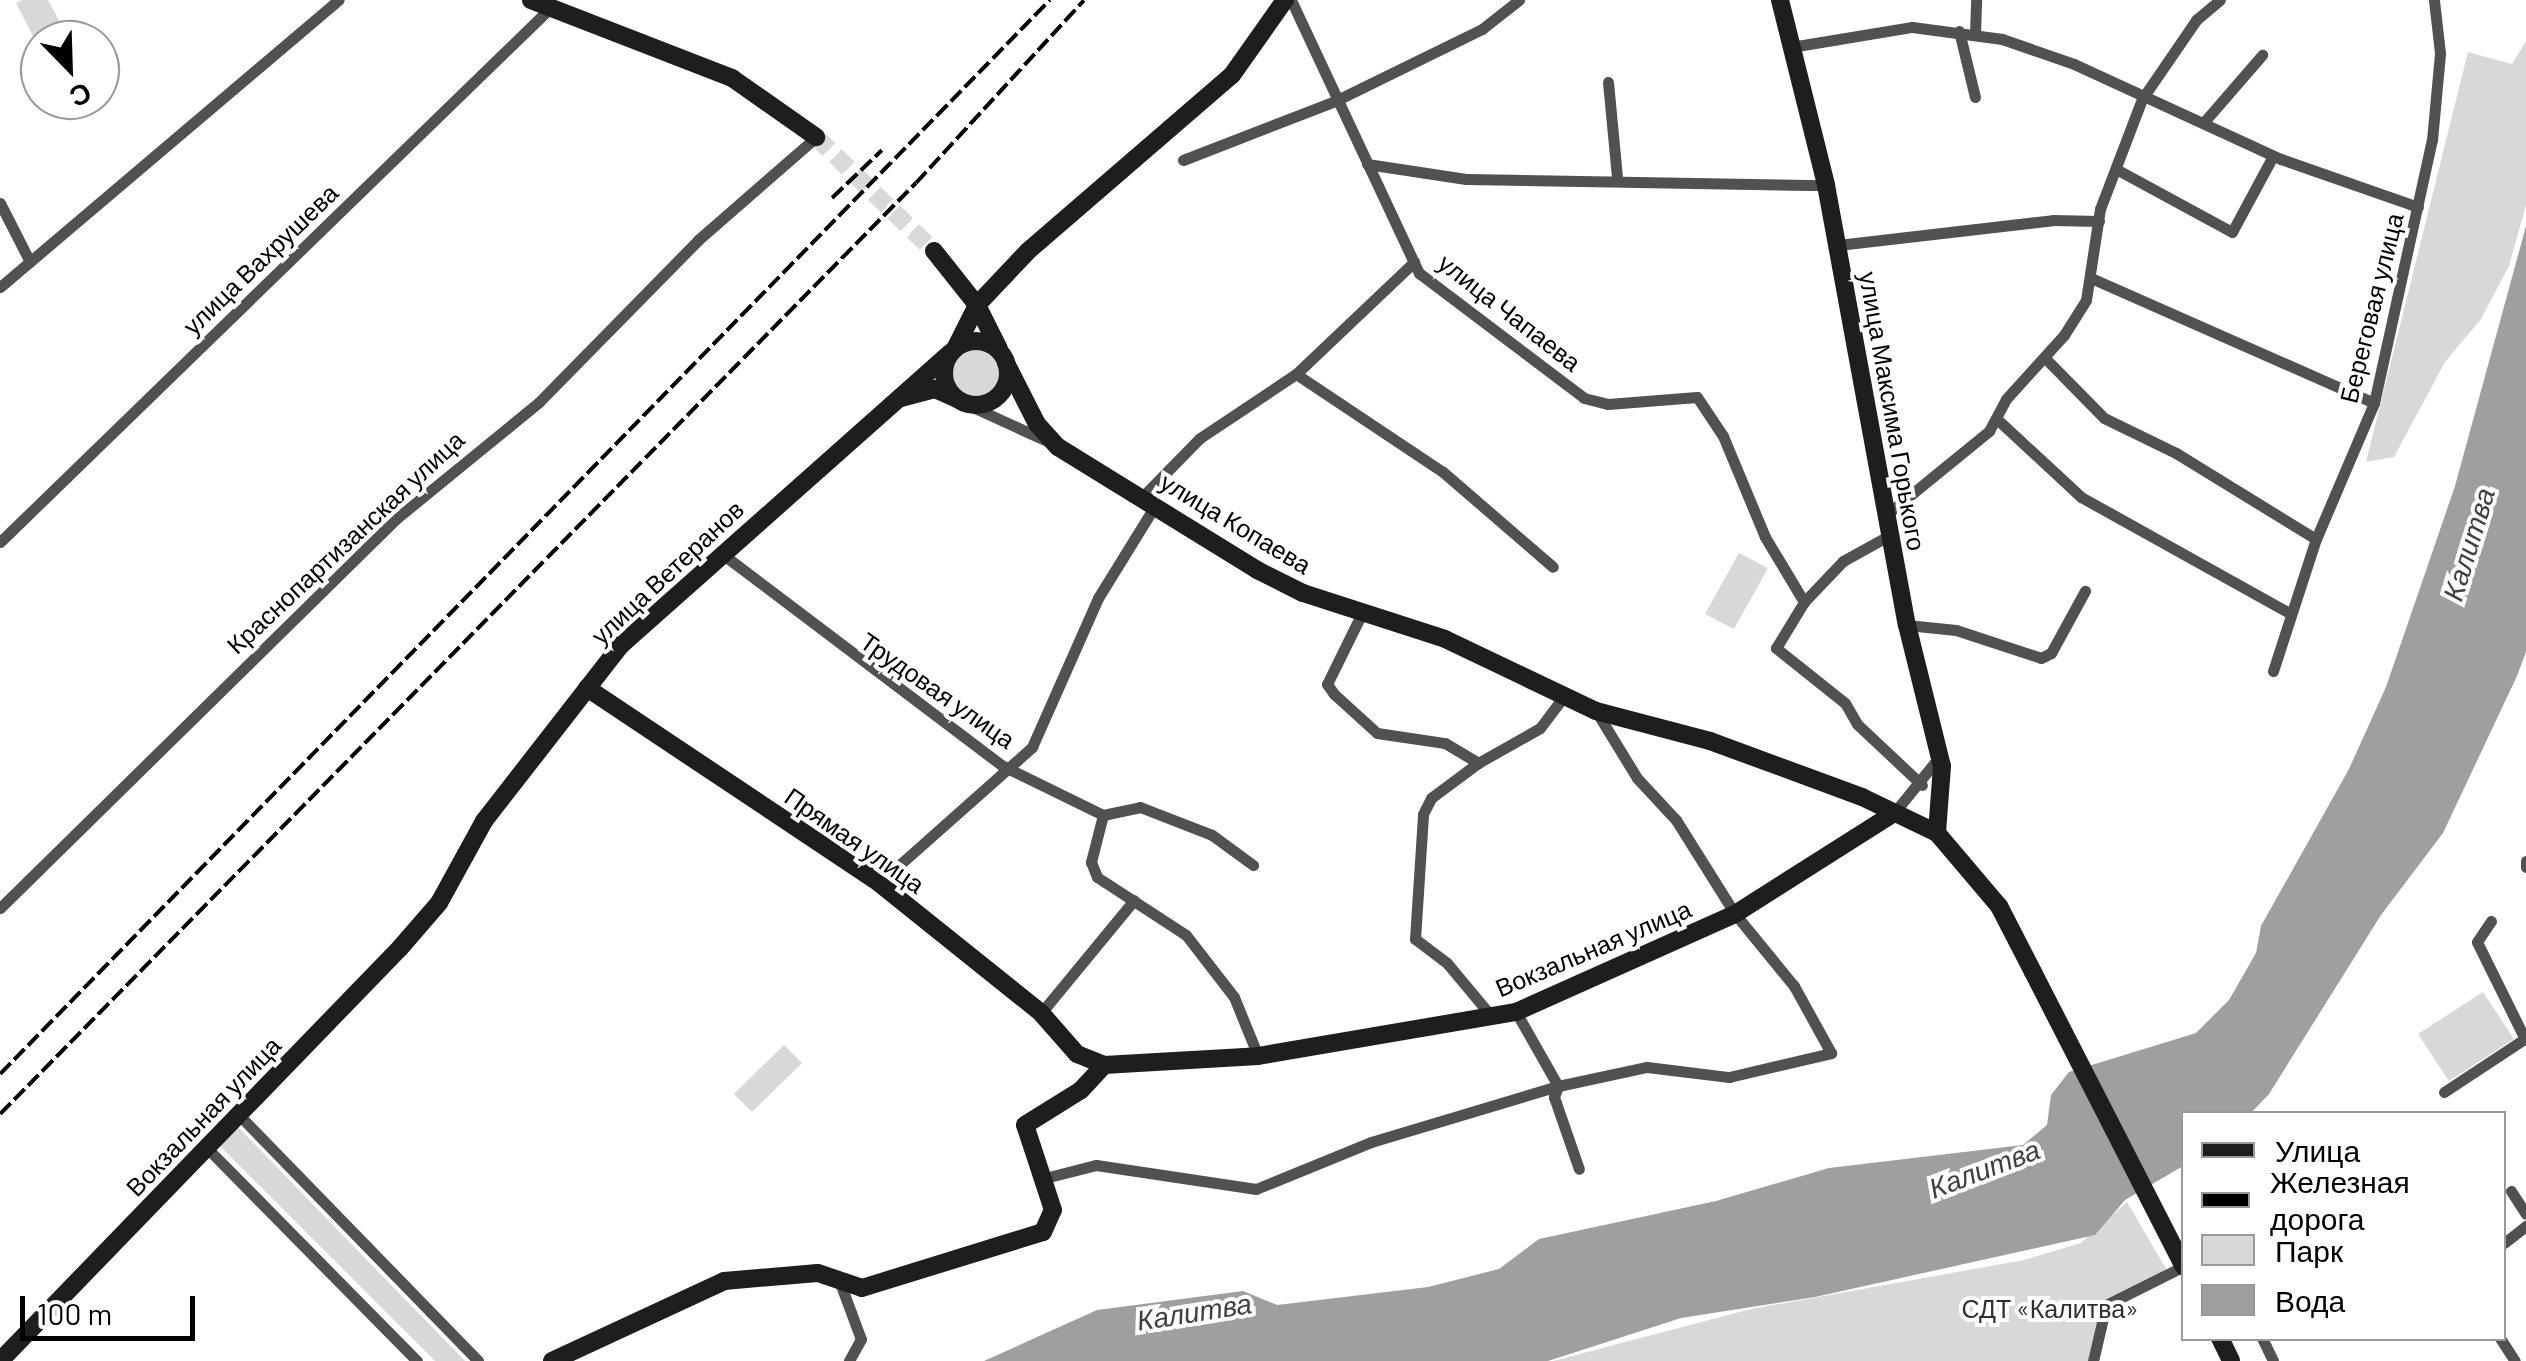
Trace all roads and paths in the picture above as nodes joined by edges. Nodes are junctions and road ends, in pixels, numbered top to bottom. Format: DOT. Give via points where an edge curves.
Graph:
graph roads {
  1 [pos="339,0"];
  2 [pos="531,0"];
  3 [pos="1288,0"];
  4 [pos="1519,0"];
  5 [pos="1780,0"];
  6 [pos="1976,0"];
  7 [pos="2220,0"];
  8 [pos="2434,0"];
  9 [pos="550,8"];
  10 [pos="1959,31"];
  11 [pos="1975,33"];
  12 [pos="1791,47"];
  13 [pos="2262,55"];
  14 [pos="1608,82"];
  15 [pos="1975,97"];
  16 [pos="2142,99"];
  17 [pos="1335,101"];
  18 [pos="2204,122"];
  19 [pos="816,137"];
  20 [pos="2273,156"];
  21 [pos="1183,160"];
  22 [pos="1367,164"];
  23 [pos="2116,170"];
  24 [pos="1617,177"];
  25 [pos="1826,185"];
  26 [pos="0,204"];
  27 [pos="2418,208"];
  28 [pos="2099,221"];
  29 [pos="1838,246"];
  30 [pos="934,251"];
  31 [pos="30,262"];
  32 [pos="1414,262"];
  33 [pos="2092,278"];
  34 [pos="0,287"];
  35 [pos="977,306"];
  36 [pos="953,351"];
  37 [pos="1004,358"];
  38 [pos="2045,358"];
  39 [pos="1296,374"];
  40 [pos="960,400"];
  41 [pos="891,402"];
  42 [pos="2374,403"];
  43 [pos="1998,422"];
  44 [pos="1058,447"];
  45 [pos="1150,500"];
  46 [pos="1886,515"];
  47 [pos="1890,535"];
  48 [pos="2316,540"];
  49 [pos="0,542"];
  50 [pos="721,553"];
  51 [pos="1553,567"];
  52 [pos="2085,590"];
  53 [pos="1804,602"];
  54 [pos="1362,613"];
  55 [pos="2289,613"];
  56 [pos="1907,625"];
  57 [pos="2274,671"];
  58 [pos="587,688"];
  59 [pos="1563,698"];
  60 [pos="1596,711"];
  61 [pos="1940,756"];
  62 [pos="1478,764"];
  63 [pos="1010,768"];
  64 [pos="1922,785"];
  65 [pos="1894,813"];
  66 [pos="1103,815"];
  67 [pos="1937,833"];
  68 [pos="1252,864"];
  69 [pos="879,883"];
  70 [pos="1134,900"];
  71 [pos="439,903"];
  72 [pos="0,908"];
  73 [pos="1734,914"];
  74 [pos="2491,921"];
  75 [pos="1516,1012"];
  76 [pos="1041,1013"];
  77 [pos="1492,1017"];
  78 [pos="2525,1038"];
  79 [pos="1077,1054"];
  80 [pos="1258,1056"];
  81 [pos="1104,1065"];
  82 [pos="1558,1086"];
  83 [pos="2444,1092"];
  84 [pos="239,1115"];
  85 [pos="207,1148"];
  86 [pos="1580,1169"];
  87 [pos="1045,1178"];
  88 [pos="2511,1191"];
  89 [pos="2526,1214"];
  90 [pos="2526,1226"];
  91 [pos="2506,1241"];
  92 [pos="2181,1261"];
  93 [pos="2181,1268"];
  94 [pos="839,1280"];
  95 [pos="0,1361"];
  96 [pos="417,1361"];
  97 [pos="478,1361"];
  98 [pos="552,1361"];
  99 [pos="849,1361"];
  100 [pos="2093,1361"];
  1 -- 31 [label="street"];
  2 -- 9 [label="main road"];
  3 -- 17 [label="street, улица Чапаева"];
  3 -- 35 [label="main road" via="1232,75 1050,229"];
  4 -- 17 [label="street" via="1482,29"];
  5 -- 12 [label="main road, улица Максима Горького"];
  6 -- 11 [label="street"];
  7 -- 16 [label="street" via="2196,20"];
  8 -- 27 [label="street, Береговая улица" via="2440,53"];
  9 -- 19 [label="main road" via="732,78"];
  9 -- 49 [label="street, улица Вахрушева"];
  10 -- 11 [label="street"];
  10 -- 12 [label="street" via="1912,27"];
  10 -- 15 [label="street"];
  11 -- 16 [label="street" via="2074,64"];
  12 -- 25 [label="main road, улица Максима Горького"];
  13 -- 18 [label="street"];
  14 -- 24 [label="street"];
  16 -- 18 [label="street"];
  16 -- 23 [label="street"];
  17 -- 21 [label="street"];
  17 -- 22 [label="street, улица Чапаева"];
  18 -- 20 [label="street"];
  19 -- 72 [label="street, Краснопартизанская улица" via="698,240 539,402 397,518"];
  20 -- 23 [label="street" via="2232,232"];
  20 -- 27 [label="street"];
  22 -- 24 [label="street" via="1466,179"];
  22 -- 32 [label="street, улица Чапаева"];
  23 -- 28 [label="street"];
  24 -- 25 [label="street"];
  25 -- 29 [label="main road, улица Максима Горького"];
  26 -- 31 [label="street"];
  27 -- 42 [label="street, Береговая улица"];
  28 -- 29 [label="street" via="2053,220"];
  28 -- 33 [label="street"];
  29 -- 46 [label="main road, улица Максима Горького"];
  30 -- 35 [label="main road, улица Копаева"];
  31 -- 34 [label="street"];
  32 -- 39 [label="street"];
  32 -- 53 [label="street, улица Чапаева" via="1419,273 1584,398 1608,404 1697,398 1724,436 1765,537"];
  33 -- 38 [label="street" via="2086,300"];
  33 -- 42 [label="street"];
  35 -- 36 [label="main road"];
  35 -- 37 [label="main road, улица Копаева"];
  36 -- 37 [label="main road" via="979,341"];
  36 -- 40 [label="main road" via="944,376"];
  36 -- 41 [label="main road, улица Ветеранов"];
  37 -- 40 [label="main road" via="1006,383 994,400"];
  37 -- 44 [label="main road, улица Копаева" via="1037,424"];
  38 -- 43 [label="street" via="2006,399"];
  38 -- 48 [label="street" via="2104,418 2176,453"];
  39 -- 45 [label="street" via="1200,438"];
  39 -- 51 [label="street" via="1442,472"];
  40 -- 41 [label="main road" via="923,390"];
  40 -- 44 [label="street"];
  41 -- 50 [label="main road, улица Ветеранов"];
  42 -- 48 [label="street, Береговая улица"];
  43 -- 46 [label="street"];
  43 -- 55 [label="street" via="2081,497"];
  44 -- 45 [label="main road, улица Копаева"];
  45 -- 54 [label="main road, улица Копаева" via="1258,570"];
  45 -- 63 [label="street" via="1032,748"];
  46 -- 47 [label="main road, улица Максима Горького"];
  47 -- 53 [label="street" via="1843,561"];
  47 -- 56 [label="main road, улица Максима Горького"];
  48 -- 55 [label="street, Береговая улица"];
  50 -- 58 [label="main road, улица Ветеранов" via="620,646"];
  50 -- 63 [label="street, Трудовая улица"];
  52 -- 56 [label="street" via="2051,652 2041,658 1956,630"];
  53 -- 64 [label="street" via="1776,648 1845,703 1857,724"];
  54 -- 59 [label="main road, улица Копаева" via="1445,639"];
  54 -- 62 [label="street" via="1327,684 1334,694 1377,732 1445,743"];
  55 -- 57 [label="street, Береговая улица"];
  56 -- 61 [label="main road, улица Максима Горького"];
  58 -- 69 [label="main road, Прямая улица"];
  58 -- 71 [label="main road, улица Ветеранов" via="484,821"];
  59 -- 60 [label="main road, улица Копаева"];
  59 -- 62 [label="street" via="1540,728"];
  60 -- 65 [label="main road, улица Копаева" via="1710,741"];
  60 -- 73 [label="street"];
  61 -- 64 [label="street"];
  61 -- 67 [label="main road, улица Максима Горького"];
  62 -- 77 [label="street" via="1432,798 1423,814 1426,855 1415,938"];
  63 -- 66 [label="street, Трудовая улица"];
  63 -- 69 [label="street"];
  64 -- 65 [label="street"];
  65 -- 67 [label="main road, улица Копаева"];
  65 -- 73 [label="main road, Вокзальная улица"];
  66 -- 68 [label="street" via="1140,806 1212,835"];
  66 -- 70 [label="street" via="1091,862 1098,877"];
  67 -- 92 [label="main road, bridge" via="1999,906"];
  69 -- 76 [label="main road, Прямая улица"];
  70 -- 76 [label="street"];
  70 -- 80 [label="street" via="1186,935 1234,997"];
  71 -- 84 [label="main road, Вокзальная улица"];
  73 -- 75 [label="main road, Вокзальная улица"];
  73 -- 82 [label="street" via="1794,986 1831,1053 1730,1076 1646,1067"];
  74 -- 78 [label="street" via="2478,942"];
  75 -- 77 [label="main road, Вокзальная улица"];
  75 -- 82 [label="street"];
  76 -- 79 [label="main road, Прямая улица"];
  77 -- 80 [label="main road, Вокзальная улица"];
  78 -- 83 [label="street"];
  79 -- 81 [label="main road, Вокзальная улица"];
  80 -- 81 [label="main road, Вокзальная улица"];
  81 -- 87 [label="main road" via="1081,1090 1025,1125"];
  82 -- 86 [label="street" via="1554,1097"];
  82 -- 87 [label="street" via="1371,1142 1256,1189 1096,1165"];
  84 -- 85 [label="main road, Вокзальная улица"];
  84 -- 97 [label="street"];
  85 -- 95 [label="main road, Вокзальная улица"];
  85 -- 96 [label="street"];
  87 -- 94 [label="main road" via="1053,1210 1042,1232 862,1288"];
  88 -- 89 [label="street"];
  90 -- 91 [label="street"];
  93 -- 100 [label="street" via="2106,1305"];
  94 -- 98 [label="main road" via="818,1273 724,1281"];
  94 -- 99 [label="street" via="861,1339"];
}
